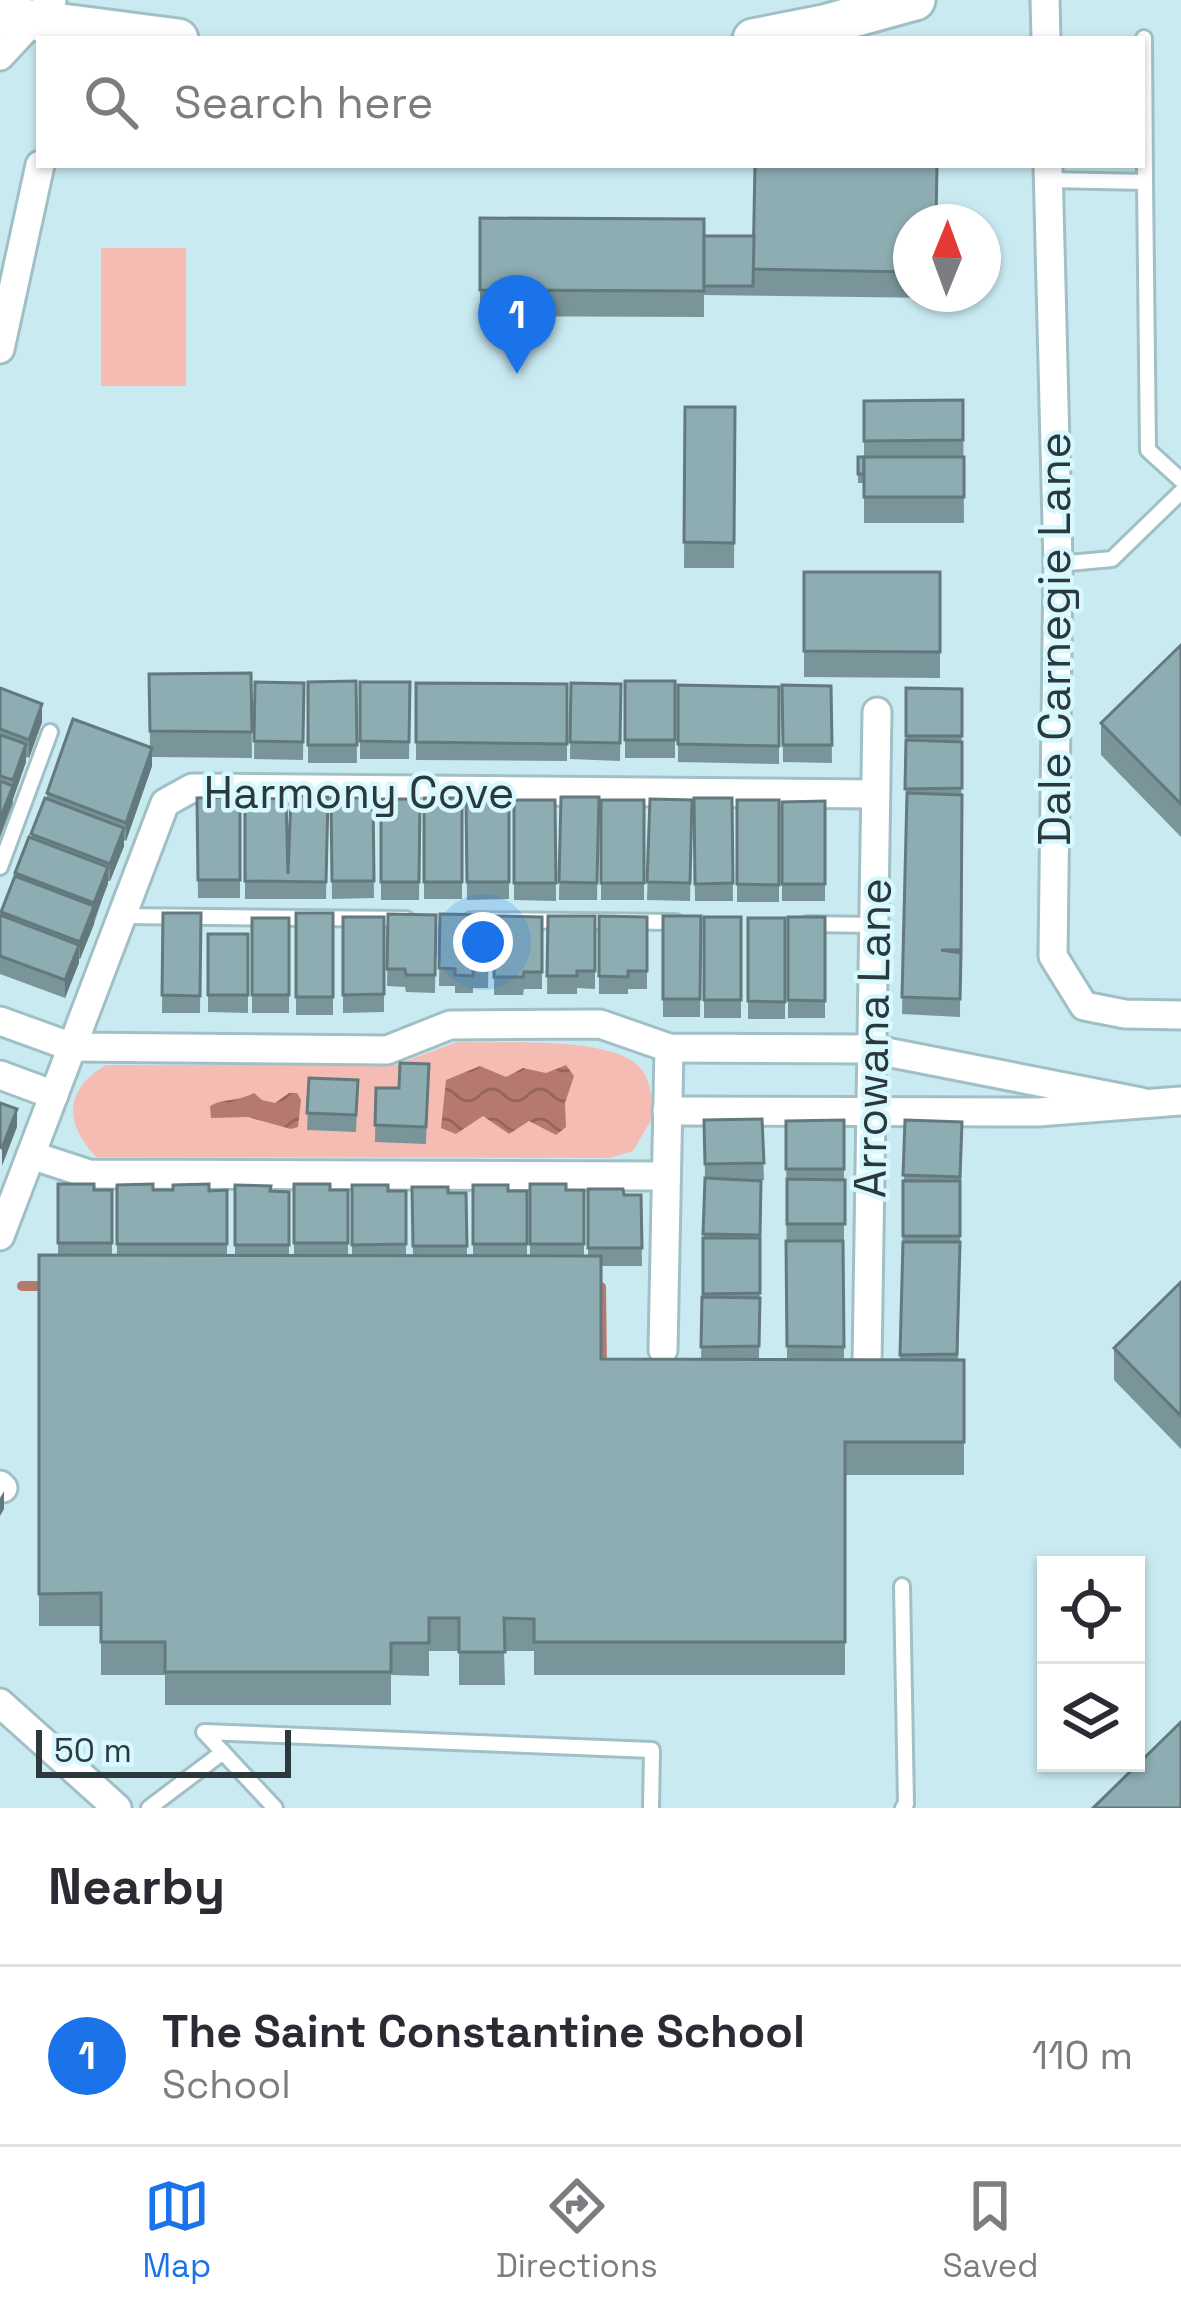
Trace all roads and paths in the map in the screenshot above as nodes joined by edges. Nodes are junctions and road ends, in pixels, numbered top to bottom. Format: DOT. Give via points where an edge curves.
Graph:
graph roads {
  1 [pos="916,0"];
  2 [pos="1045,0"];
  3 [pos="30,15"];
  4 [pos="160,36"];
  5 [pos="768,36"];
  6 [pos="1046,36"];
  7 [pos="0,56"];
  8 [pos="39,168"];
  9 [pos="1145,168"];
  10 [pos="1048,172"];
  11 [pos="1145,182"];
  12 [pos="0,349"];
  13 [pos="1181,480"];
  14 [pos="1181,492"];
  15 [pos="1058,564"];
  16 [pos="877,712"];
  17 [pos="50,732"];
  18 [pos="875,794"];
  19 [pos="0,867"];
  20 [pos="122,916"];
  21 [pos="427,919"];
  22 [pos="451,920"];
  23 [pos="686,922"];
  24 [pos="779,924"];
  25 [pos="874,925"];
  26 [pos="1181,1015"];
  27 [pos="0,1021"];
  28 [pos="72,1047"];
  29 [pos="669,1048"];
  30 [pos="871,1049"];
  31 [pos="0,1075"];
  32 [pos="54,1095"];
  33 [pos="1181,1101"];
  34 [pos="1141,1102"];
  35 [pos="667,1111"];
  36 [pos="870,1113"];
  37 [pos="31,1155"];
  38 [pos="666,1176"];
  39 [pos="0,1236"];
  40 [pos="663,1350"];
  41 [pos="867,1365"];
  42 [pos="902,1586"];
  43 [pos="0,1703"];
  44 [pos="223,1752"];
  45 [pos="117,1808"];
  46 [pos="149,1808"];
  47 [pos="275,1808"];
  48 [pos="651,1808"];
  49 [pos="903,1808"];
  1 -- 5 [label="street"];
  2 -- 6 [label="street"];
  3 -- 4 [label="street"];
  3 -- 7 [label="street"];
  8 -- 12 [label="street"];
  9 -- 11 [label="lane"];
  10 -- 11 [label="lane"];
  10 -- 15 [label="street, Dale Carnegie Lane"];
  11 -- 13 [label="lane" via="1148,450"];
  14 -- 15 [label="lane" via="1112,559"];
  15 -- 26 [label="street, Dale Carnegie Lane" via="1053,956 1084,1006"];
  16 -- 18 [label="street, Arrowana Lane"];
  17 -- 19 [label="lane"];
  18 -- 20 [label="street, Harmony Cove" via="192,788 165,803"];
  18 -- 25 [label="street, Arrowana Lane"];
  20 -- 21 [label="lane"];
  20 -- 28 [label="street, Harmony Cove"];
  22 -- 23 [label="lane"];
  24 -- 25 [label="lane"];
  25 -- 30 [label="street, Arrowana Lane"];
  27 -- 28 [label="street"];
  28 -- 29 [label="street" via="387,1050 449,1025 600,1024"];
  28 -- 32 [label="street, Harmony Cove"];
  29 -- 30 [label="street"];
  29 -- 35 [label="street"];
  30 -- 34 [label="street"];
  30 -- 36 [label="street, Arrowana Lane"];
  31 -- 32 [label="street"];
  32 -- 37 [label="street, Harmony Cove"];
  33 -- 34 [label="street"];
  34 -- 36 [label="street"];
  35 -- 36 [label="street"];
  35 -- 38 [label="street"];
  36 -- 41 [label="street, Arrowana Lane"];
  37 -- 38 [label="street" via="89,1174"];
  37 -- 39 [label="street, Harmony Cove"];
  38 -- 40 [label="street"];
  42 -- 49 [label="lane"];
  43 -- 45 [label="street"];
  44 -- 46 [label="lane"];
  44 -- 47 [label="lane"];
  44 -- 48 [label="lane" via="204,1732 652,1750"];
}
